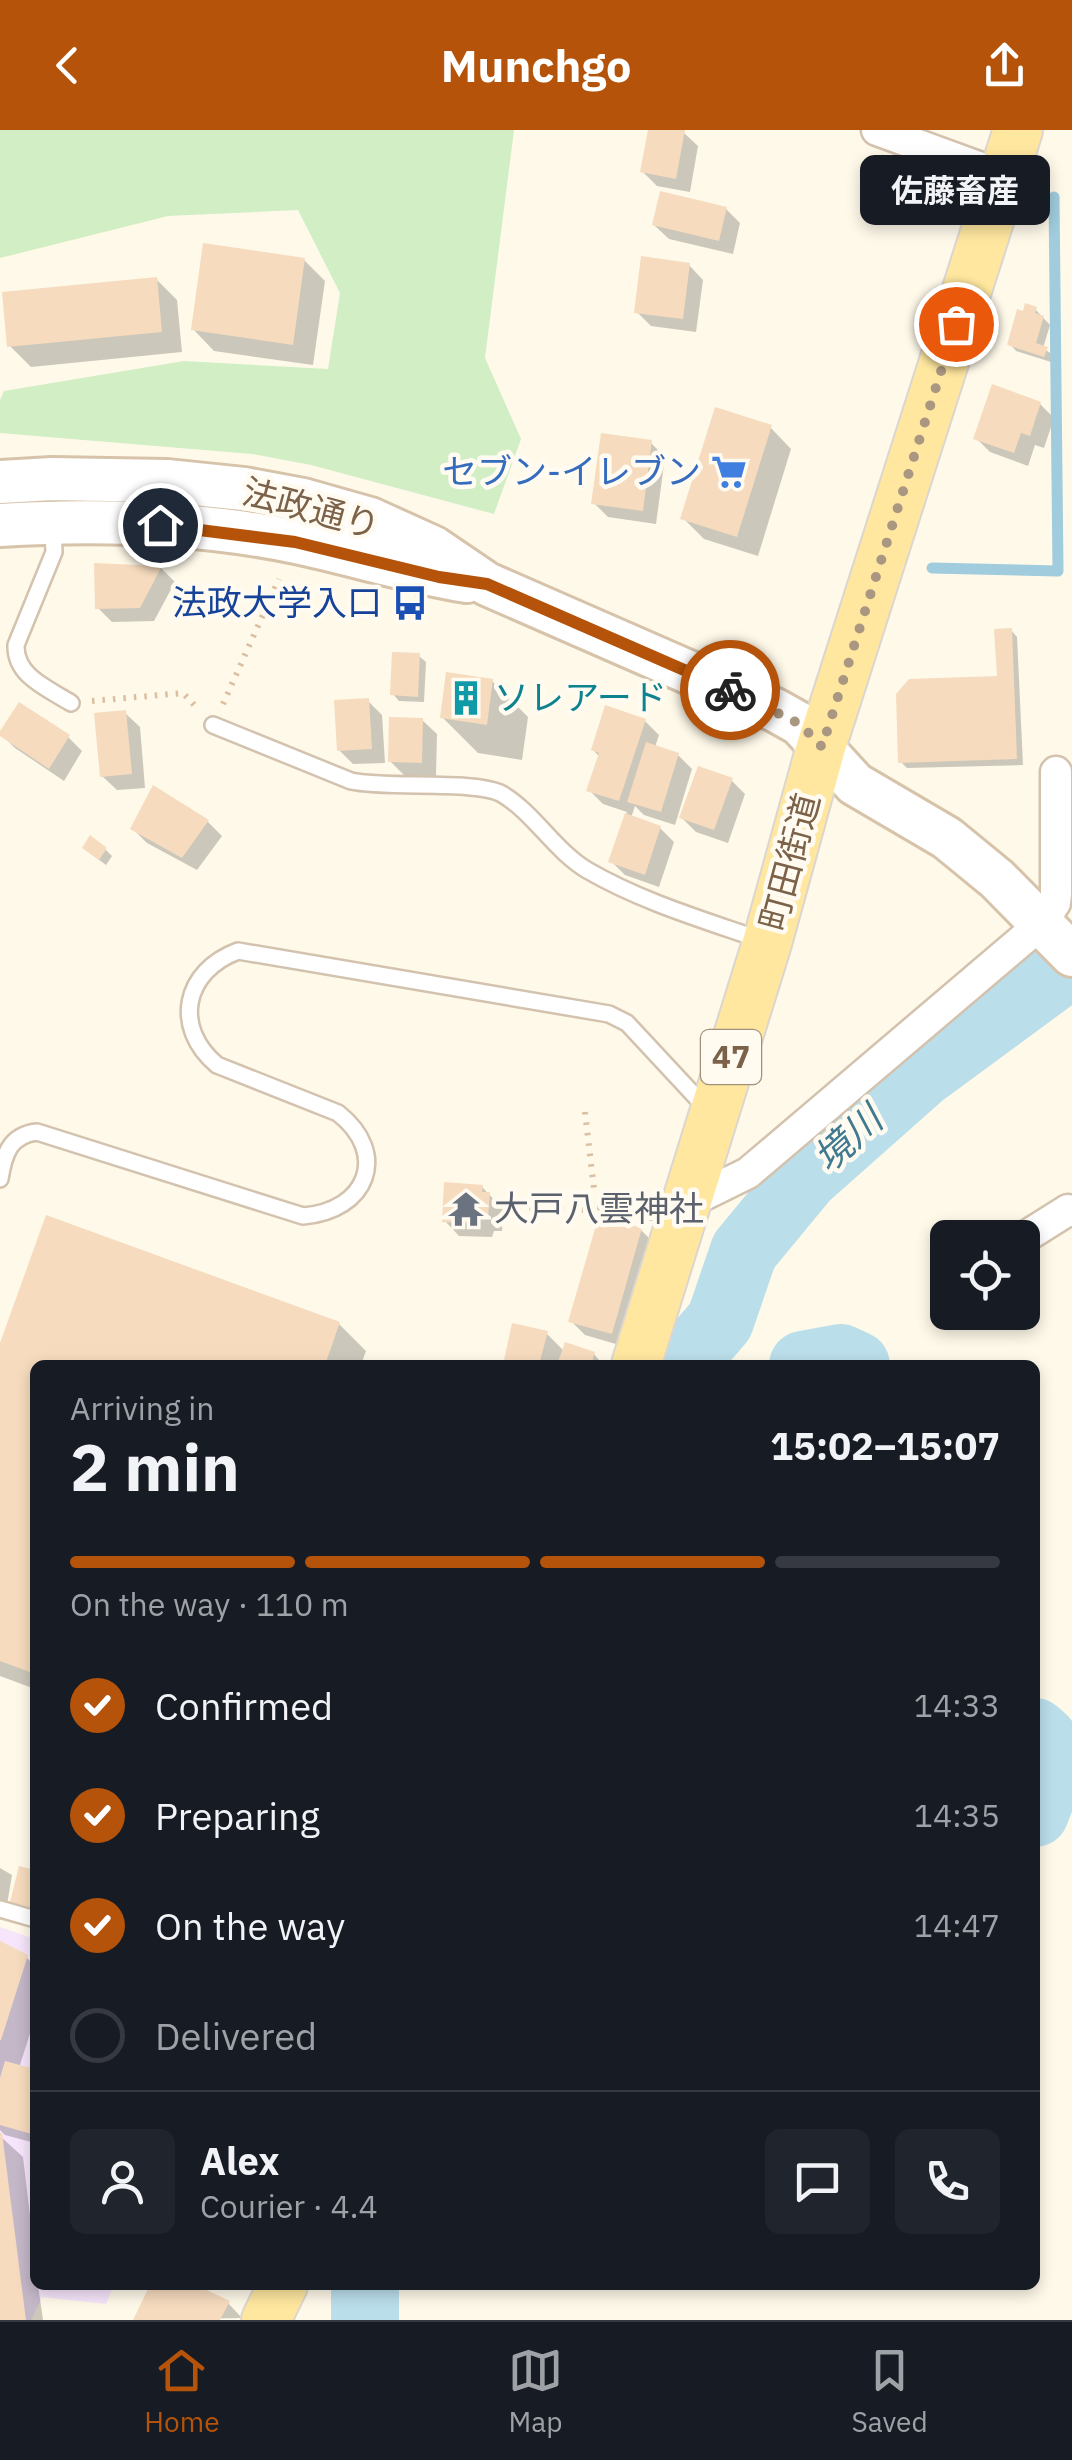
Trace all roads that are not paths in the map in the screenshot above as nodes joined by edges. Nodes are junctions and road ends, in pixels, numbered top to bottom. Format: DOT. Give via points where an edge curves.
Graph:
graph roads {
  1 [pos="877,130"];
  2 [pos="1018,130"];
  3 [pos="1003,176"];
  4 [pos="0,482"];
  5 [pos="52,500"];
  6 [pos="0,526"];
  7 [pos="487,584"];
  8 [pos="71,703"];
  9 [pos="213,726"];
  10 [pos="822,747"];
  11 [pos="1056,772"];
  12 [pos="1055,939"];
  13 [pos="768,943"];
  14 [pos="713,1116"];
  15 [pos="0,1178"];
  16 [pos="607,1207"];
  17 [pos="1072,1211"];
  18 [pos="683,1212"];
  19 [pos="1040,1228"];
  20 [pos="638,1360"];
  21 [pos="0,1909"];
  22 [pos="30,1918"];
  23 [pos="281,2290"];
  24 [pos="266,2320"];
  1 -- 3 [label="street"];
  2 -- 3 [label="main road, 町田街道 / 47"];
  3 -- 10 [label="main road, 町田街道 / 47"];
  4 -- 5 [label="street, 法政通り"];
  5 -- 6 [label="street, 法政通り"];
  5 -- 7 [label="street, 法政通り"];
  5 -- 7 [label="street, 法政通り" via="167,481 244,488 370,520 434,548"];
  5 -- 8 [label="lane" via="54,552 15,656 28,675"];
  7 -- 10 [label="street, 法政通り" via="775,710"];
  9 -- 13 [label="lane" via="350,781 499,792 584,868 650,901"];
  10 -- 12 [label="street, 法政通り" via="855,784 947,838"];
  10 -- 13 [label="main road, 町田街道 / 47"];
  11 -- 12 [label="street"];
  12 -- 18 [label="street" via="748,1173"];
  13 -- 14 [label="main road, 町田街道 / 47"];
  14 -- 15 [label="lane" via="627,1022 609,1014 238,951 206,968 196,985 189,1006 196,1040 217,1065 354,1126 364,1141 366,1166 347,1205 304,1216 37,1132 10,1145"];
  14 -- 18 [label="main road, 町田街道 / 47"];
  16 -- 18 [label="lane" via="628,1202"];
  17 -- 19 [label="street"];
  18 -- 20 [label="main road, 町田街道 / 47"];
  21 -- 22 [label="lane"];
  23 -- 24 [label="main road"];
}
